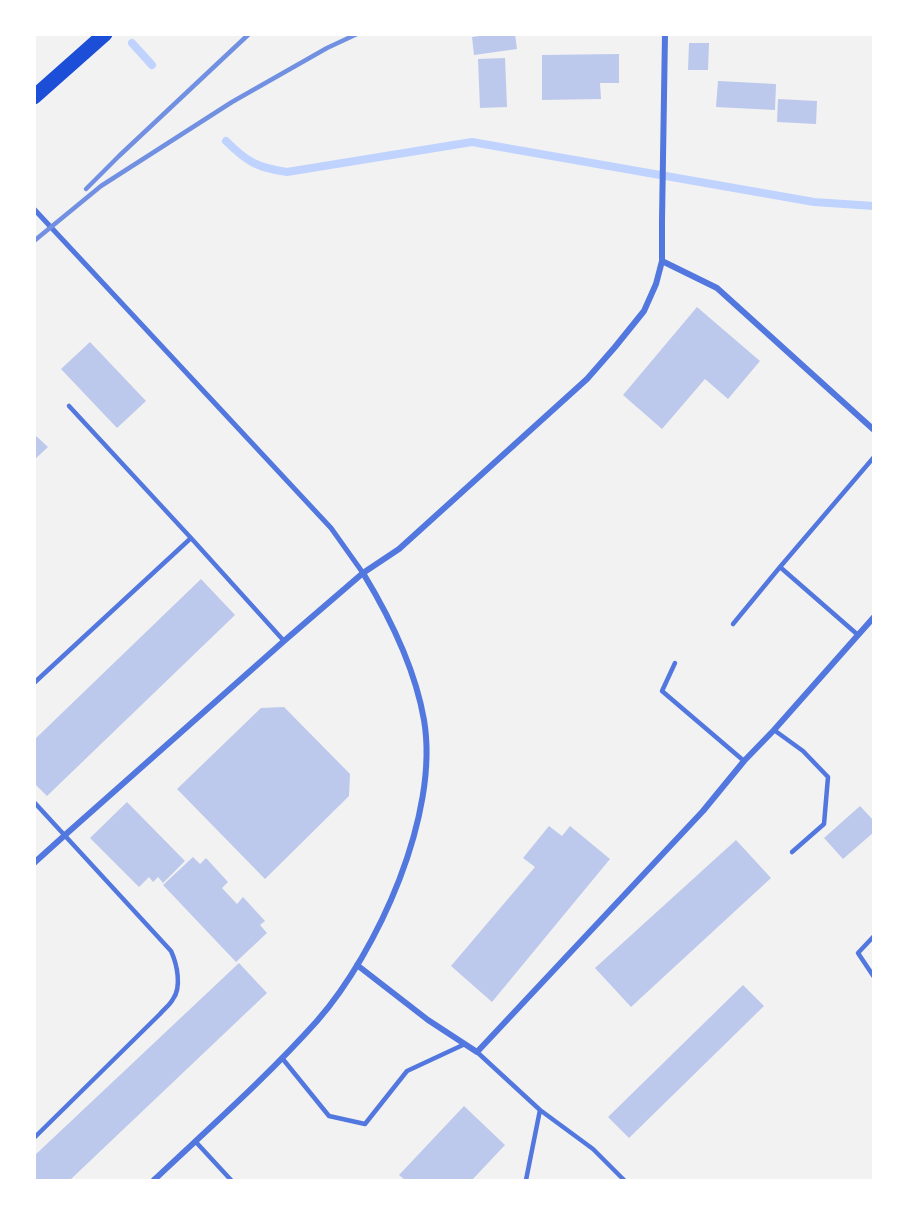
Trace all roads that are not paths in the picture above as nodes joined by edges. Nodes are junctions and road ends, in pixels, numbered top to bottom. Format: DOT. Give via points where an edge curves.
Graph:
graph roads {
  1 [pos="105,34"];
  2 [pos="665,34"];
  3 [pos="34,97"];
  4 [pos="34,209"];
  5 [pos="663,261"];
  6 [pos="69,406"];
  7 [pos="873,430"];
  8 [pos="873,457"];
  9 [pos="191,538"];
  10 [pos="780,567"];
  11 [pos="363,573"];
  12 [pos="873,617"];
  13 [pos="733,624"];
  14 [pos="858,635"];
  15 [pos="284,641"];
  16 [pos="675,663"];
  17 [pos="34,683"];
  18 [pos="774,730"];
  19 [pos="744,761"];
  20 [pos="34,802"];
  21 [pos="65,835"];
  22 [pos="792,852"];
  23 [pos="34,863"];
  24 [pos="873,936"];
  25 [pos="357,965"];
  26 [pos="873,977"];
  27 [pos="465,1044"];
  28 [pos="477,1052"];
  29 [pos="282,1058"];
  30 [pos="540,1110"];
  31 [pos="34,1138"];
  32 [pos="195,1141"];
  33 [pos="154,1180"];
  34 [pos="231,1180"];
  35 [pos="526,1180"];
  36 [pos="624,1180"];
  1 -- 3 [label="main road"];
  2 -- 5 [label="street"];
  4 -- 11 [label="street" via="331,528"];
  5 -- 7 [label="street" via="717,288"];
  5 -- 11 [label="street" via="644,311 587,379 399,549"];
  6 -- 9 [label="lane"];
  8 -- 10 [label="lane"];
  9 -- 15 [label="lane"];
  9 -- 17 [label="lane"];
  10 -- 13 [label="lane"];
  10 -- 14 [label="lane"];
  11 -- 15 [label="street"];
  11 -- 25 [label="street" via="390,621 417,688 427,758 419,817 406,860 379,926"];
  12 -- 14 [label="street"];
  14 -- 18 [label="street"];
  15 -- 21 [label="street"];
  16 -- 19 [label="lane" via="662,691"];
  18 -- 19 [label="street"];
  18 -- 22 [label="lane" via="828,777 824,824"];
  19 -- 28 [label="street" via="695,820"];
  20 -- 21 [label="lane"];
  21 -- 23 [label="street"];
  21 -- 31 [label="lane" via="171,951 178,977 175,997 160,1014"];
  24 -- 26 [label="lane" via="858,953"];
  25 -- 27 [label="street"];
  25 -- 29 [label="street" via="318,1019"];
  27 -- 28 [label="street"];
  27 -- 29 [label="lane" via="407,1071 364,1124 328,1116"];
  28 -- 30 [label="lane"];
  29 -- 32 [label="street"];
  30 -- 35 [label="lane"];
  30 -- 36 [label="lane" via="593,1149"];
  32 -- 33 [label="street"];
  32 -- 34 [label="lane"];
}
